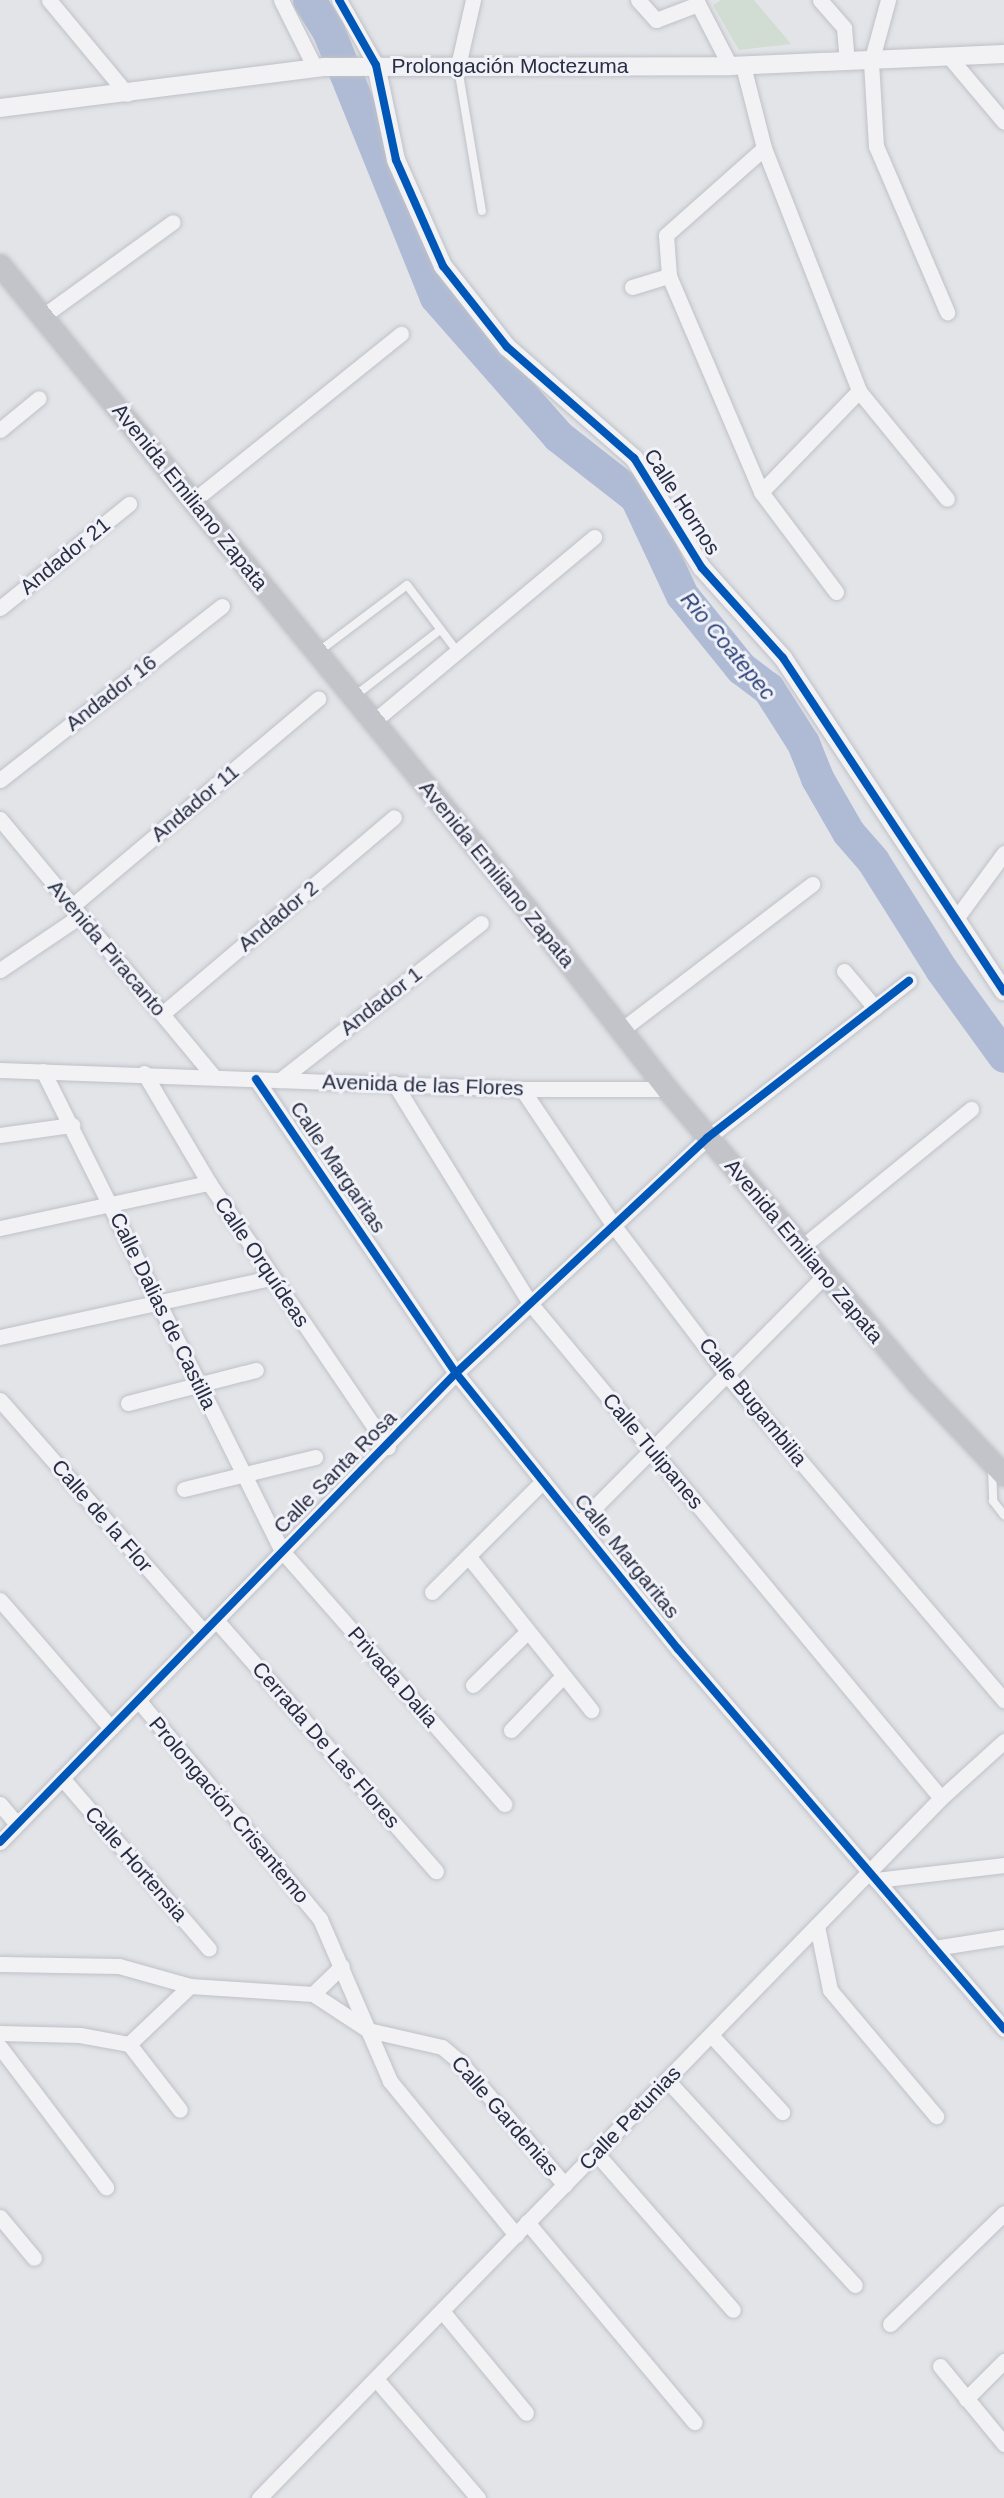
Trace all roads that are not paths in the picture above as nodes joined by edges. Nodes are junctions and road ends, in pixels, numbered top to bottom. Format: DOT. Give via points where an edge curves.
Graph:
graph roads {
  1 [pos="49,0"];
  2 [pos="281,0"];
  3 [pos="339,0"];
  4 [pos="473,0"];
  5 [pos="638,0"];
  6 [pos="820,0"];
  7 [pos="888,0"];
  8 [pos="697,2"];
  9 [pos="1004,54"];
  10 [pos="951,58"];
  11 [pos="847,62"];
  12 [pos="871,62"];
  13 [pos="371,65"];
  14 [pos="458,66"];
  15 [pos="736,66"];
  16 [pos="319,68"];
  17 [pos="127,94"];
  18 [pos="0,108"];
  19 [pos="1004,122"];
  20 [pos="764,148"];
  21 [pos="482,211"];
  22 [pos="173,222"];
  23 [pos="0,265"];
  24 [pos="669,276"];
  25 [pos="632,287"];
  26 [pos="947,312"];
  27 [pos="43,316"];
  28 [pos="402,334"];
  29 [pos="860,391"];
  30 [pos="39,398"];
  31 [pos="0,430"];
  32 [pos="760,492"];
  33 [pos="947,499"];
  34 [pos="193,501"];
  35 [pos="129,504"];
  36 [pos="594,537"];
  37 [pos="836,592"];
  38 [pos="222,606"];
  39 [pos="0,608"];
  40 [pos="440,630"];
  41 [pos="457,651"];
  42 [pos="317,653"];
  43 [pos="355,697"];
  44 [pos="318,699"];
  45 [pos="374,721"];
  46 [pos="0,780"];
  47 [pos="394,818"];
  48 [pos="0,819"];
  49 [pos="1004,853"];
  50 [pos="812,884"];
  51 [pos="76,911"];
  52 [pos="956,920"];
  53 [pos="481,923"];
  54 [pos="0,970"];
  55 [pos="844,971"];
  56 [pos="909,981"];
  57 [pos="1004,992"];
  58 [pos="875,1008"];
  59 [pos="162,1014"];
  60 [pos="620,1030"];
  61 [pos="0,1070"];
  62 [pos="43,1071"];
  63 [pos="144,1073"];
  64 [pos="213,1076"];
  65 [pos="256,1078"];
  66 [pos="280,1080"];
  67 [pos="394,1083"];
  68 [pos="522,1089"];
  69 [pos="666,1089"];
  70 [pos="971,1109"];
  71 [pos="72,1125"];
  72 [pos="0,1135"];
  73 [pos="707,1138"];
  74 [pos="209,1183"];
  75 [pos="109,1204"];
  76 [pos="614,1226"];
  77 [pos="0,1228"];
  78 [pos="802,1246"];
  79 [pos="825,1275"];
  80 [pos="271,1278"];
  81 [pos="158,1302"];
  82 [pos="530,1304"];
  83 [pos="0,1336"];
  84 [pos="256,1370"];
  85 [pos="456,1373"];
  86 [pos="729,1376"];
  87 [pos="198,1383"];
  88 [pos="0,1400"];
  89 [pos="128,1403"];
  90 [pos="388,1447"];
  91 [pos="653,1452"];
  92 [pos="315,1457"];
  93 [pos="998,1470"];
  94 [pos="243,1473"];
  95 [pos="543,1481"];
  96 [pos="184,1489"];
  97 [pos="1004,1515"];
  98 [pos="579,1523"];
  99 [pos="282,1551"];
  100 [pos="469,1557"];
  101 [pos="432,1592"];
  102 [pos="0,1600"];
  103 [pos="216,1620"];
  104 [pos="204,1632"];
  105 [pos="527,1632"];
  106 [pos="562,1677"];
  107 [pos="473,1685"];
  108 [pos="1004,1700"];
  109 [pos="139,1701"];
  110 [pos="591,1710"];
  111 [pos="111,1728"];
  112 [pos="511,1730"];
  113 [pos="1004,1741"];
  114 [pos="62,1778"];
  115 [pos="941,1798"];
  116 [pos="0,1804"];
  117 [pos="504,1804"];
  118 [pos="17,1824"];
  119 [pos="0,1842"];
  120 [pos="1004,1865"];
  121 [pos="436,1871"];
  122 [pos="873,1876"];
  123 [pos="817,1926"];
  124 [pos="1004,1937"];
  125 [pos="934,1948"];
  126 [pos="209,1949"];
  127 [pos="0,1964"];
  128 [pos="342,1966"];
  129 [pos="190,1986"];
  130 [pos="313,1994"];
  131 [pos="1004,2028"];
  132 [pos="368,2030"];
  133 [pos="0,2033"];
  134 [pos="711,2035"];
  135 [pos="129,2044"];
  136 [pos="0,2047"];
  137 [pos="668,2079"];
  138 [pos="180,2110"];
  139 [pos="782,2112"];
  140 [pos="936,2116"];
  141 [pos="596,2153"];
  142 [pos="565,2185"];
  143 [pos="106,2187"];
  144 [pos="1004,2213"];
  145 [pos="0,2217"];
  146 [pos="527,2222"];
  147 [pos="516,2235"];
  148 [pos="34,2258"];
  149 [pos="855,2285"];
  150 [pos="733,2310"];
  151 [pos="441,2311"];
  152 [pos="890,2325"];
  153 [pos="1004,2361"];
  154 [pos="940,2366"];
  155 [pos="376,2379"];
  156 [pos="966,2399"];
  157 [pos="526,2413"];
  158 [pos="694,2422"];
  159 [pos="1004,2444"];
  160 [pos="259,2498"];
  161 [pos="478,2498"];
  1 -- 17 [label="street"];
  2 -- 16 [label="street"];
  3 -- 13 [label="street, Calle Hornos"];
  4 -- 14 [label="street"];
  5 -- 8 [label="street" via="656,20"];
  6 -- 11 [label="street" via="844,28"];
  7 -- 12 [label="street"];
  8 -- 15 [label="street"];
  9 -- 10 [label="street, Prolongación Moctezuma"];
  10 -- 12 [label="street, Prolongación Moctezuma"];
  10 -- 19 [label="street"];
  11 -- 12 [label="street, Prolongación Moctezuma"];
  11 -- 15 [label="street, Prolongación Moctezuma"];
  12 -- 26 [label="street" via="876,146"];
  13 -- 14 [label="street, Prolongación Moctezuma"];
  13 -- 16 [label="street, Prolongación Moctezuma"];
  13 -- 52 [label="street, Calle Hornos" via="396,160 443,266 507,346 634,458 702,568 783,658"];
  14 -- 15 [label="street, Prolongación Moctezuma"];
  14 -- 21 [label="lane"];
  15 -- 20 [label="street"];
  16 -- 17 [label="street, Prolongación Moctezuma"];
  17 -- 18 [label="street, Prolongación Moctezuma"];
  20 -- 24 [label="street" via="666,236"];
  20 -- 29 [label="street"];
  22 -- 27 [label="street"];
  23 -- 27 [label="main road, Avenida Emiliano Zapata"];
  24 -- 25 [label="street"];
  24 -- 32 [label="street"];
  27 -- 34 [label="main road, Avenida Emiliano Zapata"];
  28 -- 34 [label="street"];
  29 -- 32 [label="street"];
  29 -- 33 [label="street"];
  30 -- 31 [label="street"];
  32 -- 37 [label="street"];
  34 -- 42 [label="main road, Avenida Emiliano Zapata"];
  35 -- 39 [label="street, Andador 21"];
  36 -- 41 [label="street"];
  38 -- 46 [label="street, Andador 16"];
  40 -- 41 [label="lane"];
  40 -- 42 [label="lane" via="407,585"];
  40 -- 43 [label="lane"];
  41 -- 45 [label="street"];
  42 -- 43 [label="main road, Avenida Emiliano Zapata"];
  43 -- 45 [label="main road, Avenida Emiliano Zapata"];
  44 -- 51 [label="street, Andador 11"];
  45 -- 60 [label="main road, Avenida Emiliano Zapata"];
  47 -- 59 [label="street, Andador 2"];
  48 -- 51 [label="street, Avenida Piracanto"];
  49 -- 52 [label="street"];
  50 -- 60 [label="street"];
  51 -- 54 [label="street, Andador 11"];
  51 -- 59 [label="street, Avenida Piracanto"];
  52 -- 57 [label="street, Calle Hornos"];
  53 -- 66 [label="street, Andador 1"];
  55 -- 58 [label="street"];
  56 -- 58 [label="street, Calle Santa Rosa"];
  58 -- 73 [label="street, Calle Santa Rosa"];
  59 -- 64 [label="street, Avenida Piracanto"];
  60 -- 69 [label="main road, Avenida Emiliano Zapata"];
  61 -- 62 [label="street, Avenida de las Flores"];
  62 -- 63 [label="street, Avenida de las Flores"];
  62 -- 71 [label="street, Calle Dalias de Castilla"];
  63 -- 64 [label="street, Avenida de las Flores"];
  63 -- 74 [label="street, Calle Orquídeas"];
  64 -- 65 [label="street, Avenida de las Flores"];
  65 -- 66 [label="street, Avenida de las Flores"];
  65 -- 85 [label="street, Calle Margaritas"];
  66 -- 67 [label="street, Avenida de las Flores"];
  67 -- 68 [label="street, Avenida de las Flores"];
  67 -- 82 [label="street, Calle Tulipanes"];
  68 -- 69 [label="street, Avenida de las Flores"];
  68 -- 76 [label="street, Calle Bugambilia"];
  69 -- 73 [label="main road, Avenida Emiliano Zapata"];
  70 -- 78 [label="street"];
  71 -- 72 [label="street"];
  71 -- 75 [label="street, Calle Dalias de Castilla"];
  73 -- 76 [label="street, Calle Santa Rosa"];
  73 -- 78 [label="main road, Avenida Emiliano Zapata"];
  74 -- 75 [label="street"];
  74 -- 80 [label="street, Calle Orquídeas"];
  75 -- 77 [label="street"];
  75 -- 81 [label="street, Calle Dalias de Castilla"];
  76 -- 82 [label="street, Calle Santa Rosa"];
  76 -- 86 [label="street, Calle Bugambilia"];
  78 -- 79 [label="main road, Avenida Emiliano Zapata"];
  79 -- 86 [label="street"];
  79 -- 93 [label="main road, Avenida Emiliano Zapata"];
  80 -- 81 [label="street"];
  80 -- 90 [label="street, Calle Orquídeas"];
  81 -- 83 [label="street"];
  81 -- 87 [label="street, Calle Dalias de Castilla"];
  82 -- 85 [label="street, Calle Santa Rosa"];
  82 -- 91 [label="street, Calle Tulipanes"];
  84 -- 87 [label="street"];
  85 -- 90 [label="street, Calle Santa Rosa"];
  85 -- 95 [label="street, Calle Margaritas"];
  86 -- 91 [label="street"];
  86 -- 108 [label="street, Calle Bugambilia"];
  87 -- 89 [label="street"];
  87 -- 94 [label="street, Calle Dalias de Castilla"];
  88 -- 104 [label="street, Calle de la Flor"];
  90 -- 99 [label="street, Calle Santa Rosa"];
  91 -- 98 [label="street"];
  91 -- 115 [label="street, Calle Tulipanes"];
  92 -- 94 [label="street"];
  93 -- 97 [label="lane" via="993,1502"];
  94 -- 96 [label="street"];
  94 -- 99 [label="street, Calle Dalias de Castilla"];
  95 -- 98 [label="street, Calle Margaritas"];
  95 -- 100 [label="street"];
  98 -- 122 [label="street, Calle Margaritas" via="678,1649"];
  99 -- 103 [label="street, Calle Santa Rosa"];
  99 -- 117 [label="street, Privada Dalia"];
  100 -- 101 [label="street"];
  100 -- 105 [label="street"];
  102 -- 111 [label="street"];
  103 -- 104 [label="street, Calle Santa Rosa"];
  103 -- 121 [label="street, Cerrada De Las Flores"];
  104 -- 109 [label="street, Calle Santa Rosa"];
  105 -- 106 [label="street"];
  105 -- 107 [label="street"];
  106 -- 110 [label="street"];
  106 -- 112 [label="street"];
  109 -- 111 [label="street, Calle Santa Rosa"];
  109 -- 128 [label="street, Prolongación Crisantemo" via="320,1919"];
  111 -- 114 [label="street, Calle Santa Rosa"];
  113 -- 115 [label="street, Calle Petunias"];
  114 -- 118 [label="street, Calle Santa Rosa"];
  114 -- 126 [label="street, Calle Hortensia"];
  115 -- 122 [label="street, Calle Petunias"];
  116 -- 118 [label="street"];
  118 -- 119 [label="street, Calle Santa Rosa"];
  120 -- 122 [label="street"];
  122 -- 123 [label="street, Calle Petunias"];
  122 -- 125 [label="street, Calle Margaritas"];
  123 -- 134 [label="street, Calle Petunias"];
  123 -- 140 [label="street" via="830,1990"];
  124 -- 125 [label="street"];
  125 -- 131 [label="street, Calle Margaritas"];
  127 -- 129 [label="street" via="119,1966"];
  128 -- 130 [label="street"];
  128 -- 132 [label="street, Prolongación Crisantemo"];
  129 -- 130 [label="street"];
  129 -- 135 [label="street"];
  130 -- 132 [label="street, Calle Gardenias"];
  132 -- 142 [label="street, Calle Gardenias" via="442,2047 461,2063"];
  132 -- 147 [label="street, Prolongación Crisantemo" via="390,2081"];
  133 -- 135 [label="street" via="80,2035"];
  134 -- 137 [label="street, Calle Petunias"];
  134 -- 139 [label="street"];
  135 -- 138 [label="street"];
  136 -- 143 [label="street"];
  137 -- 141 [label="street, Calle Petunias"];
  137 -- 149 [label="street"];
  141 -- 142 [label="street, Calle Petunias"];
  141 -- 150 [label="street"];
  142 -- 146 [label="street, Calle Petunias"];
  144 -- 152 [label="street"];
  145 -- 148 [label="street"];
  146 -- 147 [label="street, Calle Petunias"];
  146 -- 158 [label="street"];
  147 -- 151 [label="street, Calle Petunias"];
  151 -- 155 [label="street, Calle Petunias"];
  151 -- 157 [label="street"];
  153 -- 156 [label="street"];
  154 -- 156 [label="street"];
  155 -- 160 [label="street, Calle Petunias"];
  155 -- 161 [label="street"];
  156 -- 159 [label="street"];
}
